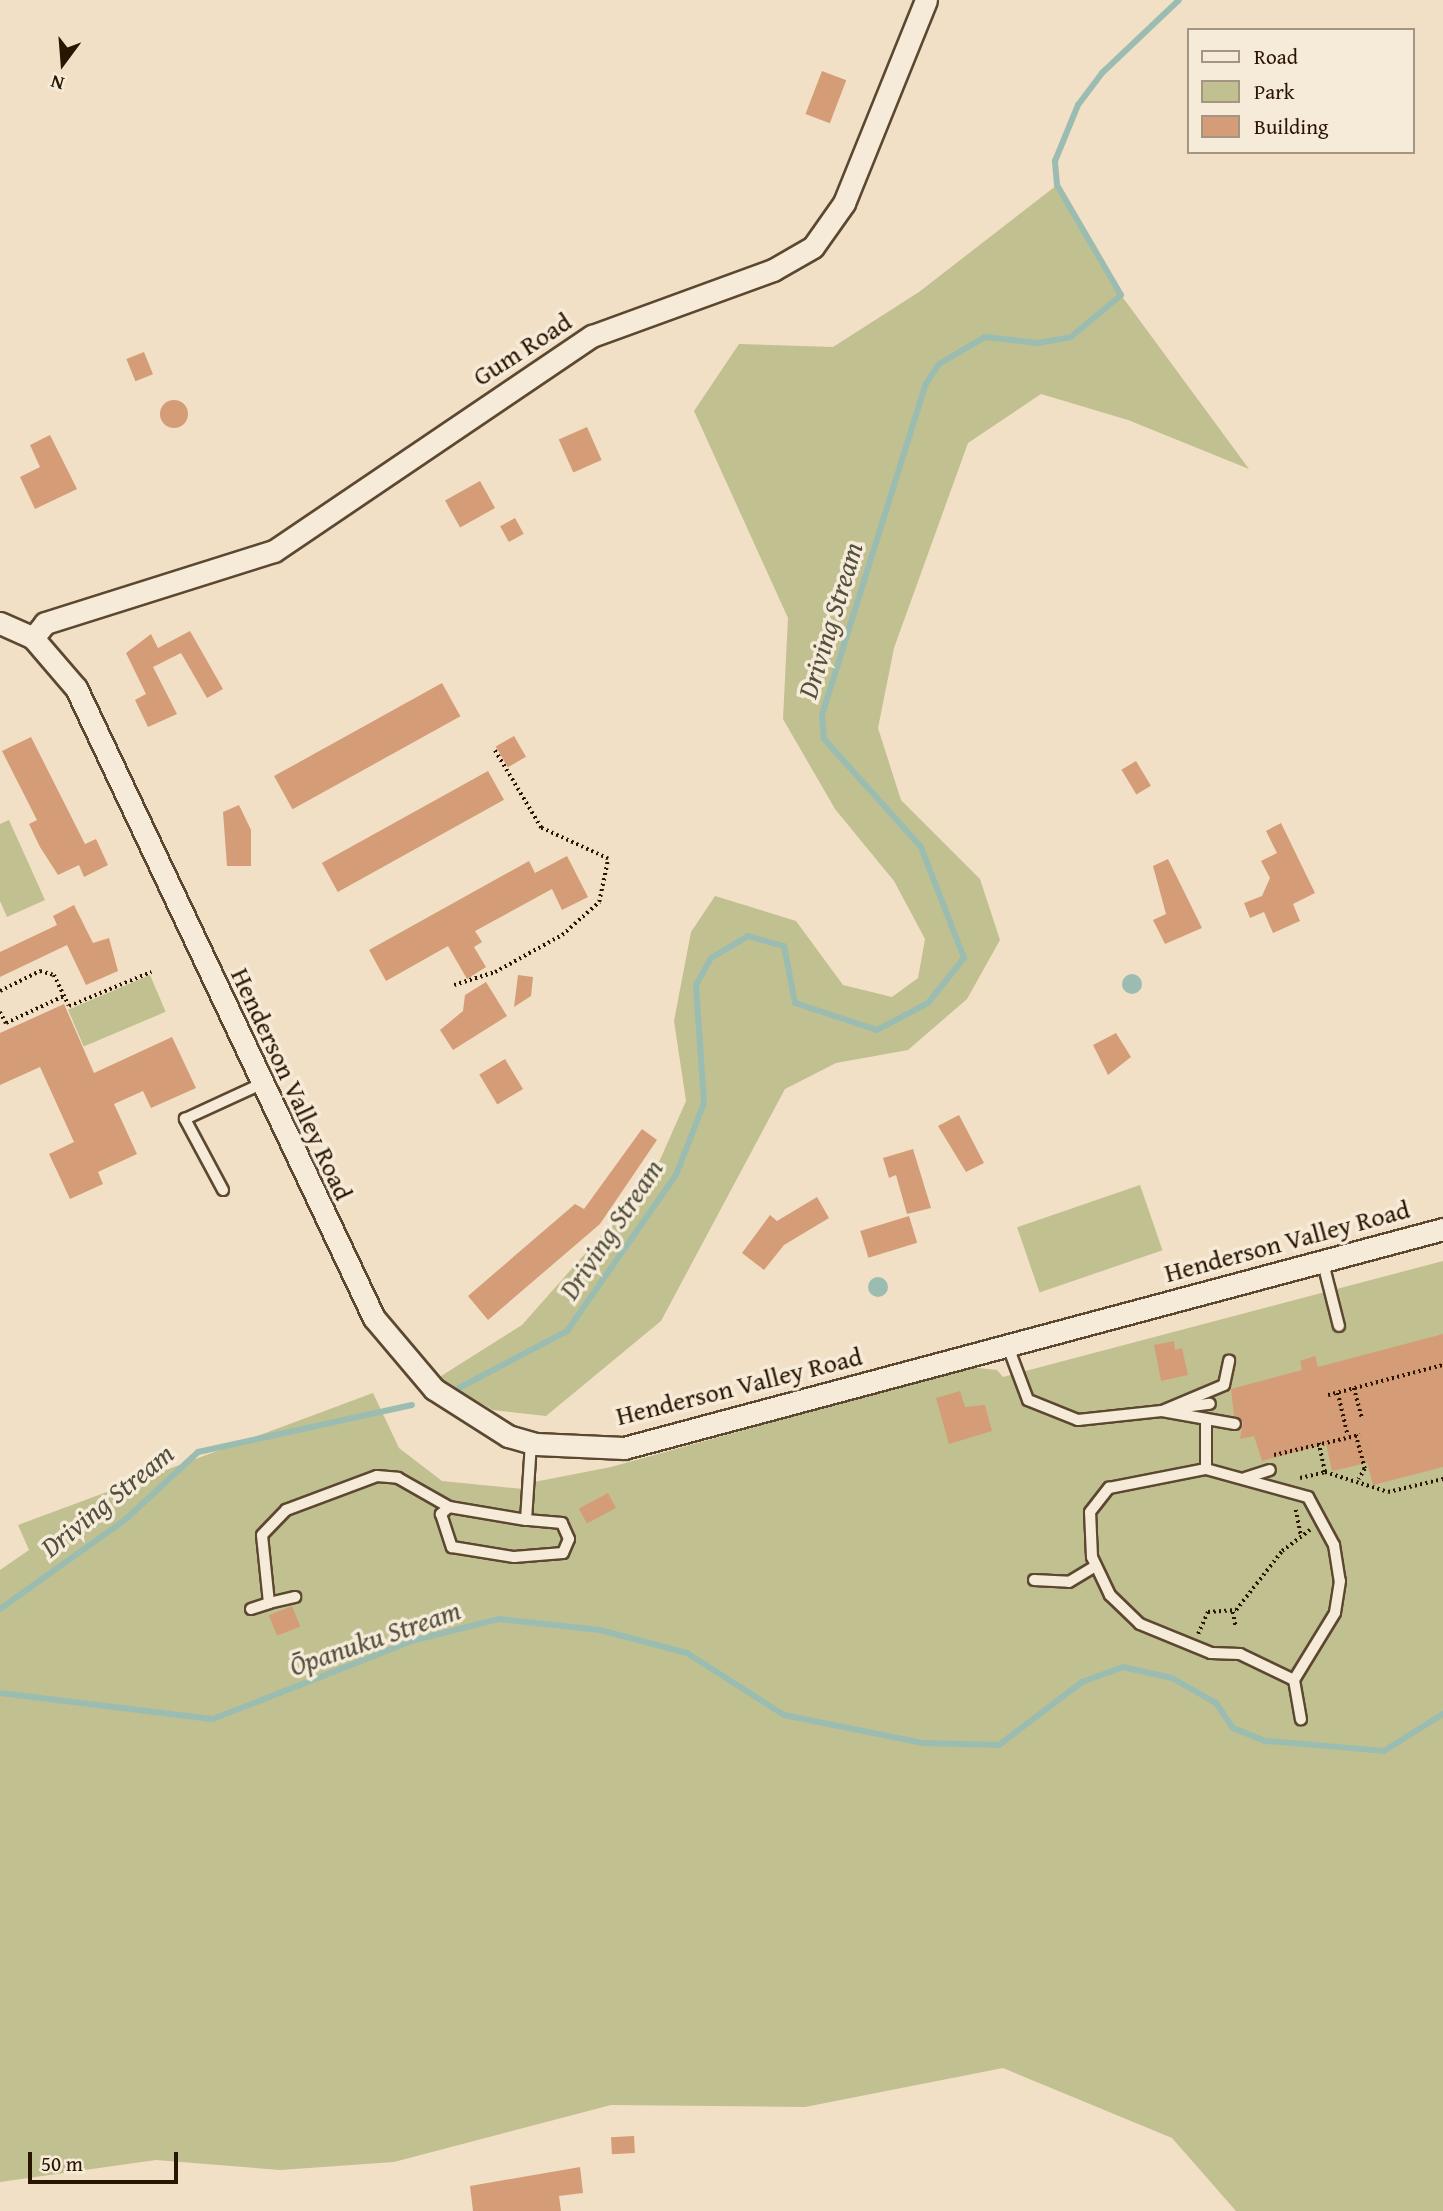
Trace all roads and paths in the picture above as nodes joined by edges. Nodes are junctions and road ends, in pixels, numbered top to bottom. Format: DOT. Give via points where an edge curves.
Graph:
graph roads {
  1 [pos="926,0"];
  2 [pos="0,623"];
  3 [pos="33,638"];
  4 [pos="495,751"];
  5 [pos="151,972"];
  6 [pos="454,985"];
  7 [pos="0,990"];
  8 [pos="64,996"];
  9 [pos="0,1012"];
  10 [pos="261,1084"];
  11 [pos="223,1190"];
  12 [pos="1443,1229"];
  13 [pos="1322,1259"];
  14 [pos="1339,1326"];
  15 [pos="1007,1344"];
  16 [pos="1229,1361"];
  17 [pos="1443,1365"];
  18 [pos="1354,1388"];
  19 [pos="1338,1393"];
  20 [pos="1328,1395"];
  21 [pos="1210,1404"];
  22 [pos="1162,1410"];
  23 [pos="1362,1418"];
  24 [pos="1206,1422"];
  25 [pos="1235,1424"];
  26 [pos="1348,1436"];
  27 [pos="531,1443"];
  28 [pos="1319,1443"];
  29 [pos="1264,1457"];
  30 [pos="1206,1469"];
  31 [pos="1270,1470"];
  32 [pos="1245,1478"];
  33 [pos="1359,1479"];
  34 [pos="1443,1479"];
  35 [pos="1294,1499"];
  36 [pos="449,1507"];
  37 [pos="526,1520"];
  38 [pos="1320,1526"];
  39 [pos="1301,1536"];
  40 [pos="1096,1566"];
  41 [pos="1034,1580"];
  42 [pos="295,1597"];
  43 [pos="269,1603"];
  44 [pos="251,1609"];
  45 [pos="1233,1612"];
  46 [pos="1201,1626"];
  47 [pos="1236,1628"];
  48 [pos="1294,1680"];
  49 [pos="1301,1718"];
  1 -- 3 [label="street, Gum Road" via="844,202 813,247 773,270 592,336 274,551 45,623"];
  2 -- 3 [label="street, Henderson Valley Road"];
  3 -- 10 [label="street, Henderson Valley Road" via="62,668 96,725"];
  4 -- 6 [label="path" via="541,828 608,859 599,902 562,935 495,972"];
  5 -- 8 [label="path" via="69,1006"];
  7 -- 8 [label="path" via="40,971 54,975"];
  8 -- 9 [label="path" via="6,1023"];
  10 -- 11 [label="lane" via="185,1119"];
  10 -- 27 [label="street, Henderson Valley Road" via="354,1282 391,1342 459,1409"];
  12 -- 13 [label="street, Henderson Valley Road"];
  13 -- 14 [label="lane"];
  13 -- 15 [label="street, Henderson Valley Road"];
  15 -- 22 [label="lane" via="1018,1383 1042,1410 1078,1420"];
  15 -- 27 [label="street, Henderson Valley Road" via="624,1448"];
  16 -- 22 [label="lane" via="1224,1385"];
  17 -- 18 [label="path"];
  18 -- 19 [label="path"];
  18 -- 23 [label="path"];
  19 -- 20 [label="path"];
  19 -- 26 [label="path"];
  21 -- 22 [label="lane"];
  22 -- 24 [label="lane"];
  24 -- 25 [label="lane"];
  24 -- 30 [label="lane"];
  26 -- 28 [label="path"];
  26 -- 33 [label="path" via="1358,1435 1365,1469"];
  27 -- 37 [label="lane"];
  28 -- 29 [label="path"];
  28 -- 33 [label="path" via="1325,1472"];
  30 -- 32 [label="lane"];
  30 -- 40 [label="lane" via="1140,1478 1102,1494 1088,1522"];
  31 -- 32 [label="lane"];
  32 -- 48 [label="lane" via="1313,1501 1334,1545 1340,1581 1335,1613"];
  33 -- 34 [label="path" via="1388,1492"];
  35 -- 39 [label="path"];
  36 -- 37 [label="lane"];
  36 -- 37 [label="lane" via="440,1514 452,1547 514,1557 564,1553 569,1538 562,1523"];
  36 -- 43 [label="lane" via="398,1478 377,1476 286,1510 262,1535"];
  38 -- 39 [label="path"];
  39 -- 45 [label="path"];
  40 -- 41 [label="lane" via="1069,1582"];
  40 -- 48 [label="lane" via="1110,1595 1140,1624 1211,1653 1240,1654"];
  42 -- 43 [label="lane"];
  43 -- 44 [label="lane"];
  45 -- 46 [label="path" via="1210,1611"];
  45 -- 47 [label="path"];
  48 -- 49 [label="lane"];
}
